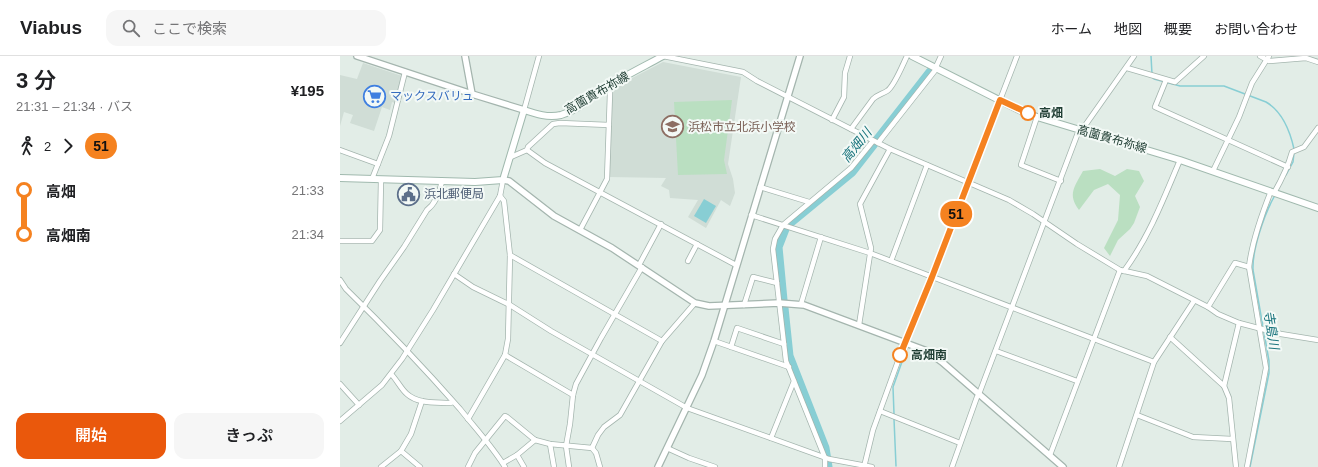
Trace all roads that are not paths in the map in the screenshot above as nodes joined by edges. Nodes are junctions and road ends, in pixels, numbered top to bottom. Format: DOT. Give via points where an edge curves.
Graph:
graph roads {
  1 [pos="357,56"];
  2 [pos="466,56"];
  3 [pos="538,56"];
  4 [pos="663,56"];
  5 [pos="800,56"];
  6 [pos="850,56"];
  7 [pos="907,56"];
  8 [pos="912,56"];
  9 [pos="941,56"];
  10 [pos="1017,56"];
  11 [pos="1134,56"];
  12 [pos="1204,56"];
  13 [pos="1260,56"];
  14 [pos="656,58"];
  15 [pos="1268,58"];
  16 [pos="1318,62"];
  17 [pos="936,68"];
  18 [pos="1127,68"];
  19 [pos="405,72"];
  20 [pos="1166,82"];
  21 [pos="608,86"];
  22 [pos="472,94"];
  23 [pos="788,97"];
  24 [pos="1000,100"];
  25 [pos="524,110"];
  26 [pos="1037,117"];
  27 [pos="832,120"];
  28 [pos="609,125"];
  29 [pos="1318,128"];
  30 [pos="851,129"];
  31 [pos="1079,130"];
  32 [pos="1227,139"];
  33 [pos="876,142"];
  34 [pos="890,149"];
  35 [pos="340,150"];
  36 [pos="527,150"];
  37 [pos="511,157"];
  38 [pos="1180,160"];
  39 [pos="378,164"];
  40 [pos="927,165"];
  41 [pos="1288,167"];
  42 [pos="1213,171"];
  43 [pos="340,178"];
  44 [pos="372,179"];
  45 [pos="381,180"];
  46 [pos="503,180"];
  47 [pos="1061,181"];
  48 [pos="442,182"];
  49 [pos="968,183"];
  50 [pos="760,187"];
  51 [pos="600,192"];
  52 [pos="1273,192"];
  53 [pos="500,196"];
  54 [pos="809,202"];
  55 [pos="1318,208"];
  56 [pos="751,215"];
  57 [pos="1045,222"];
  58 [pos="661,224"];
  59 [pos="782,225"];
  60 [pos="580,230"];
  61 [pos="821,237"];
  62 [pos="340,241"];
  63 [pos="697,244"];
  64 [pos="870,253"];
  65 [pos="510,255"];
  66 [pos="688,261"];
  67 [pos="890,261"];
  68 [pos="736,265"];
  69 [pos="640,266"];
  70 [pos="1250,268"];
  71 [pos="1122,271"];
  72 [pos="454,274"];
  73 [pos="932,277"];
  74 [pos="340,280"];
  75 [pos="777,283"];
  76 [pos="1194,301"];
  77 [pos="696,303"];
  78 [pos="779,303"];
  79 [pos="801,304"];
  80 [pos="510,305"];
  81 [pos="744,305"];
  82 [pos="364,306"];
  83 [pos="724,306"];
  84 [pos="1208,307"];
  85 [pos="1013,308"];
  86 [pos="614,315"];
  87 [pos="1239,323"];
  88 [pos="859,325"];
  89 [pos="1262,329"];
  90 [pos="1170,338"];
  91 [pos="1094,339"];
  92 [pos="1318,340"];
  93 [pos="662,341"];
  94 [pos="714,341"];
  95 [pos="340,342"];
  96 [pos="907,343"];
  97 [pos="784,344"];
  98 [pos="731,347"];
  99 [pos="996,350"];
  100 [pos="407,351"];
  101 [pos="592,354"];
  102 [pos="505,355"];
  103 [pos="1154,362"];
  104 [pos="789,367"];
  105 [pos="392,374"];
  106 [pos="639,381"];
  107 [pos="794,381"];
  108 [pos="1077,381"];
  109 [pos="340,384"];
  110 [pos="1224,386"];
  111 [pos="979,394"];
  112 [pos="573,395"];
  113 [pos="422,401"];
  114 [pos="453,402"];
  115 [pos="359,405"];
  116 [pos="687,408"];
  117 [pos="880,411"];
  118 [pos="1137,414"];
  119 [pos="468,419"];
  120 [pos="340,421"];
  121 [pos="771,438"];
  122 [pos="486,440"];
  123 [pos="535,440"];
  124 [pos="1232,440"];
  125 [pos="960,443"];
  126 [pos="550,444"];
  127 [pos="566,446"];
  128 [pos="592,448"];
  129 [pos="667,448"];
  130 [pos="401,452"];
  131 [pos="517,455"];
  132 [pos="1050,455"];
  133 [pos="826,459"];
  134 [pos="1056,461"];
  135 [pos="504,465"];
  136 [pos="864,466"];
  137 [pos="381,467"];
  138 [pos="420,467"];
  139 [pos="468,467"];
  140 [pos="524,467"];
  141 [pos="554,467"];
  142 [pos="569,467"];
  143 [pos="600,467"];
  144 [pos="658,467"];
  145 [pos="715,467"];
  146 [pos="825,467"];
  147 [pos="872,467"];
  148 [pos="952,467"];
  149 [pos="1053,467"];
  150 [pos="1063,467"];
  151 [pos="1119,467"];
  152 [pos="1236,467"];
  153 [pos="1247,467"];
  1 -- 19 [label="street"];
  2 -- 22 [label="street"];
  3 -- 25 [label="street"];
  4 -- 14 [label="main road, 高薗貴布祢線"];
  4 -- 23 [label="street" via="743,72"];
  5 -- 23 [label="street"];
  6 -- 27 [label="street" via="845,72 844,97"];
  7 -- 30 [label="street" via="888,91 873,99"];
  8 -- 17 [label="main road, 高薗貴布祢線"];
  9 -- 17 [label="street"];
  10 -- 24 [label="street"];
  11 -- 18 [label="street"];
  12 -- 20 [label="street" via="1175,82"];
  13 -- 15 [label="street"];
  14 -- 21 [label="main road, 高薗貴布祢線"];
  15 -- 16 [label="street" via="1269,61 1306,58"];
  15 -- 32 [label="street" via="1252,83"];
  17 -- 24 [label="main road, 高薗貴布祢線"];
  17 -- 33 [label="street"];
  18 -- 20 [label="street"];
  18 -- 31 [label="street" via="1084,127"];
  19 -- 22 [label="street"];
  19 -- 39 [label="street" via="390,136"];
  20 -- 32 [label="street" via="1155,107"];
  21 -- 25 [label="main road, 高薗貴布祢線" via="561,115 544,115"];
  21 -- 28 [label="street"];
  22 -- 25 [label="street"];
  23 -- 27 [label="street"];
  23 -- 50 [label="street"];
  24 -- 26 [label="main road, 高薗貴布祢線"];
  24 -- 49 [label="street"];
  25 -- 37 [label="main road"];
  26 -- 31 [label="main road, 高薗貴布祢線"];
  26 -- 47 [label="street" via="1021,165"];
  27 -- 30 [label="street"];
  28 -- 36 [label="street" via="553,124"];
  28 -- 51 [label="street" via="607,179"];
  29 -- 41 [label="street" via="1304,146 1294,151"];
  30 -- 33 [label="street"];
  31 -- 38 [label="main road, 高薗貴布祢線"];
  31 -- 47 [label="street"];
  32 -- 41 [label="street"];
  32 -- 42 [label="street"];
  33 -- 34 [label="street"];
  33 -- 54 [label="street" via="851,168"];
  34 -- 40 [label="street"];
  34 -- 64 [label="street" via="860,204 870,241"];
  35 -- 39 [label="street"];
  36 -- 37 [label="street"];
  36 -- 51 [label="street" via="545,163"];
  37 -- 46 [label="main road"];
  38 -- 42 [label="main road, 高薗貴布祢線"];
  38 -- 71 [label="street" via="1155,219 1136,255"];
  39 -- 44 [label="street"];
  40 -- 49 [label="street"];
  40 -- 67 [label="street"];
  41 -- 52 [label="street"];
  42 -- 52 [label="main road, 高薗貴布祢線"];
  43 -- 44 [label="main road"];
  44 -- 45 [label="main road"];
  45 -- 48 [label="main road"];
  45 -- 62 [label="street" via="380,231 372,241"];
  46 -- 48 [label="main road"];
  46 -- 53 [label="street"];
  46 -- 60 [label="street"];
  47 -- 57 [label="street"];
  48 -- 82 [label="street" via="430,208"];
  49 -- 57 [label="street" via="1009,200"];
  49 -- 73 [label="street"];
  50 -- 54 [label="street"];
  50 -- 56 [label="street"];
  51 -- 58 [label="street"];
  51 -- 60 [label="street"];
  52 -- 55 [label="main road, 高薗貴布祢線"];
  52 -- 70 [label="street" via="1263,212 1251,251"];
  53 -- 65 [label="street" via="504,201"];
  53 -- 72 [label="street"];
  54 -- 59 [label="street"];
  56 -- 59 [label="street"];
  56 -- 68 [label="street"];
  57 -- 71 [label="street"];
  57 -- 85 [label="street"];
  58 -- 63 [label="street"];
  58 -- 69 [label="street"];
  59 -- 61 [label="street"];
  59 -- 75 [label="street" via="773,249"];
  60 -- 69 [label="street"];
  61 -- 64 [label="street"];
  61 -- 79 [label="street"];
  63 -- 66 [label="street"];
  63 -- 68 [label="street"];
  64 -- 67 [label="street"];
  64 -- 88 [label="street"];
  65 -- 80 [label="street"];
  65 -- 86 [label="street"];
  67 -- 73 [label="street"];
  68 -- 83 [label="street"];
  69 -- 77 [label="street"];
  69 -- 86 [label="street"];
  70 -- 84 [label="street" via="1236,263"];
  70 -- 89 [label="street"];
  71 -- 76 [label="street" via="1147,276"];
  71 -- 91 [label="street"];
  72 -- 80 [label="street" via="473,287"];
  72 -- 100 [label="street"];
  73 -- 85 [label="street"];
  73 -- 96 [label="street"];
  74 -- 82 [label="street"];
  75 -- 78 [label="street"];
  75 -- 81 [label="street" via="753,277"];
  76 -- 84 [label="street"];
  76 -- 90 [label="street"];
  77 -- 83 [label="street"];
  77 -- 93 [label="street"];
  78 -- 79 [label="street"];
  78 -- 81 [label="street"];
  78 -- 97 [label="street"];
  79 -- 88 [label="street"];
  80 -- 101 [label="street"];
  80 -- 102 [label="street"];
  81 -- 83 [label="street"];
  82 -- 95 [label="street"];
  82 -- 100 [label="street"];
  83 -- 94 [label="street"];
  84 -- 87 [label="street"];
  85 -- 91 [label="street"];
  85 -- 99 [label="street"];
  86 -- 93 [label="street"];
  86 -- 101 [label="street"];
  87 -- 89 [label="street"];
  87 -- 110 [label="street"];
  88 -- 96 [label="street"];
  89 -- 92 [label="street"];
  89 -- 153 [label="street" via="1266,374"];
  90 -- 103 [label="street"];
  90 -- 110 [label="street"];
  91 -- 103 [label="street"];
  91 -- 108 [label="street"];
  93 -- 106 [label="street"];
  94 -- 98 [label="street"];
  94 -- 116 [label="street"];
  96 -- 111 [label="street" via="935,356"];
  96 -- 117 [label="street"];
  97 -- 98 [label="street" via="737,328"];
  97 -- 104 [label="street"];
  98 -- 104 [label="street"];
  99 -- 108 [label="street"];
  99 -- 111 [label="street"];
  100 -- 105 [label="street"];
  100 -- 114 [label="street"];
  101 -- 106 [label="street"];
  101 -- 112 [label="street" via="579,376"];
  102 -- 112 [label="street"];
  102 -- 119 [label="street"];
  103 -- 118 [label="street"];
  104 -- 107 [label="street"];
  105 -- 113 [label="street" via="405,393"];
  105 -- 115 [label="street"];
  106 -- 116 [label="street"];
  106 -- 128 [label="street" via="620,415 604,427"];
  107 -- 121 [label="street"];
  107 -- 133 [label="street"];
  108 -- 132 [label="street"];
  109 -- 115 [label="street"];
  110 -- 124 [label="street" via="1229,398"];
  111 -- 125 [label="street"];
  111 -- 132 [label="street"];
  112 -- 127 [label="street"];
  113 -- 114 [label="street"];
  113 -- 130 [label="street" via="412,434"];
  114 -- 119 [label="street"];
  115 -- 120 [label="street"];
  116 -- 121 [label="street"];
  116 -- 129 [label="street"];
  117 -- 125 [label="street"];
  117 -- 136 [label="street"];
  118 -- 124 [label="street" via="1193,437"];
  118 -- 151 [label="street"];
  119 -- 122 [label="street"];
  121 -- 133 [label="street"];
  122 -- 123 [label="street" via="505,416"];
  122 -- 135 [label="street"];
  122 -- 139 [label="street" via="471,458"];
  123 -- 126 [label="street"];
  123 -- 131 [label="street"];
  124 -- 152 [label="street"];
  125 -- 148 [label="street"];
  126 -- 127 [label="street"];
  126 -- 141 [label="street"];
  127 -- 128 [label="street"];
  127 -- 142 [label="street"];
  128 -- 143 [label="street"];
  129 -- 144 [label="street"];
  129 -- 145 [label="street"];
  130 -- 137 [label="street"];
  130 -- 138 [label="street"];
  131 -- 135 [label="street"];
  131 -- 140 [label="street"];
  132 -- 134 [label="street"];
  133 -- 136 [label="street"];
  133 -- 146 [label="street"];
  134 -- 149 [label="street"];
  134 -- 150 [label="street"];
  136 -- 147 [label="street"];
}
